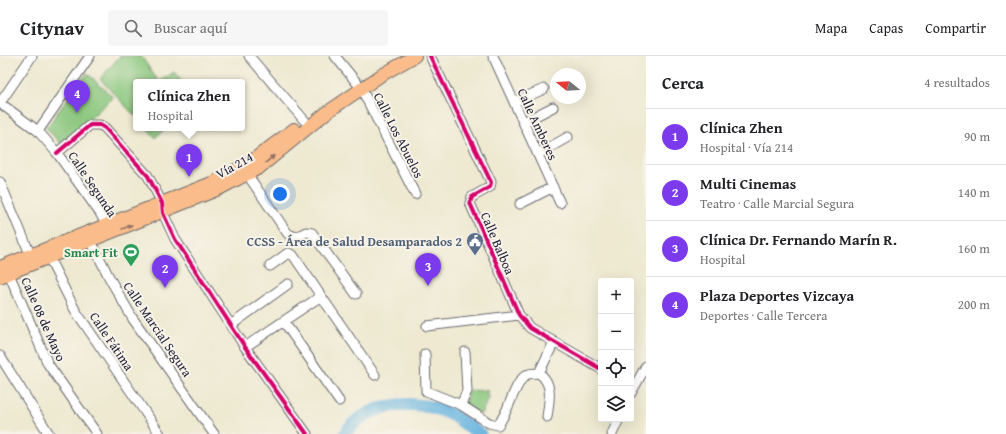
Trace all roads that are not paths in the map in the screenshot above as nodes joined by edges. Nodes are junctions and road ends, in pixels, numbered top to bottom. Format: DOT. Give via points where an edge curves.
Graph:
graph roads {
  1 [pos="32,56"];
  2 [pos="90,56"];
  3 [pos="249,56"];
  4 [pos="335,56"];
  5 [pos="400,56"];
  6 [pos="415,56"];
  7 [pos="430,56"];
  8 [pos="493,56"];
  9 [pos="358,86"];
  10 [pos="544,89"];
  11 [pos="514,102"];
  12 [pos="0,103"];
  13 [pos="553,107"];
  14 [pos="305,121"];
  15 [pos="524,122"];
  16 [pos="38,131"];
  17 [pos="568,137"];
  18 [pos="56,153"];
  19 [pos="538,154"];
  20 [pos="247,174"];
  21 [pos="0,182"];
  22 [pos="553,187"];
  23 [pos="415,194"];
  24 [pos="560,203"];
  25 [pos="520,204"];
  26 [pos="162,208"];
  27 [pos="108,229"];
  28 [pos="90,237"];
  29 [pos="49,258"];
  30 [pos="32,260"];
  31 [pos="270,266"];
  32 [pos="3,272"];
  33 [pos="288,284"];
  34 [pos="356,294"];
  35 [pos="321,296"];
  36 [pos="519,315"];
  37 [pos="284,322"];
  38 [pos="231,324"];
  39 [pos="427,326"];
  40 [pos="554,342"];
  41 [pos="245,347"];
  42 [pos="465,352"];
  43 [pos="425,354"];
  44 [pos="0,356"];
  45 [pos="598,366"];
  46 [pos="646,367"];
  47 [pos="539,373"];
  48 [pos="375,375"];
  49 [pos="633,386"];
  50 [pos="339,401"];
  51 [pos="461,405"];
  52 [pos="547,417"];
  53 [pos="618,422"];
  54 [pos="49,434"];
  55 [pos="97,434"];
  56 [pos="160,434"];
  57 [pos="214,434"];
  58 [pos="307,434"];
  59 [pos="612,434"];
  1 -- 12 [label="street"];
  2 -- 16 [label="street"];
  3 -- 14 [label="street"];
  4 -- 9 [label="street, Calle Los Abuelos"];
  5 -- 9 [label="main road, Vía 214"];
  6 -- 9 [label="main road, Vía 214"];
  7 -- 36 [label="street, Calle Balboa" via="491,182 490,187 472,197 470,203"];
  8 -- 11 [label="street, Calle Amberes"];
  9 -- 14 [label="main road, Vía 214"];
  20 -- 9 [label="main road, Vía 214, one-way" via="259,168"];
  9 -- 23 [label="street, Calle Los Abuelos"];
  10 -- 11 [label="street"];
  11 -- 15 [label="street, Calle Amberes"];
  12 -- 16 [label="street, Calle Segunda"];
  13 -- 15 [label="street"];
  14 -- 26 [label="main road, Vía 214" via="250,162"];
  15 -- 19 [label="street, Calle Amberes"];
  16 -- 18 [label="street, Calle Segunda"];
  17 -- 19 [label="street"];
  18 -- 26 [label="street" via="90,125 100,125 148,176"];
  18 -- 27 [label="street, Calle Segunda" via="100,213"];
  19 -- 22 [label="street, Calle Amberes"];
  20 -- 26 [label="main road, Vía 214" via="219,189"];
  20 -- 34 [label="street" via="288,234 296,237 306,232 312,233"];
  21 -- 30 [label="street"];
  22 -- 24 [label="street, Calle Amberes"];
  22 -- 25 [label="street"];
  26 -- 27 [label="main road, Vía 214"];
  26 -- 38 [label="street" via="175,239"];
  27 -- 28 [label="main road, Vía 214"];
  28 -- 29 [label="main road, Vía 214"];
  28 -- 30 [label="main road, Vía 214"];
  28 -- 57 [label="street, Calle Marcial Segura" via="133,319"];
  29 -- 30 [label="main road, Vía 214"];
  29 -- 56 [label="street, Calle Fátima" via="75,310"];
  30 -- 32 [label="main road, Vía 214"];
  31 -- 35 [label="street" via="291,253"];
  32 -- 55 [label="street, Calle 08 de Mayo" via="48,364"];
  33 -- 38 [label="street"];
  35 -- 37 [label="street"];
  35 -- 48 [label="street"];
  36 -- 39 [label="street"];
  36 -- 40 [label="street, Calle Balboa" via="530,328"];
  37 -- 41 [label="street"];
  37 -- 50 [label="street"];
  38 -- 41 [label="street"];
  40 -- 45 [label="street, Calle Balboa"];
  40 -- 47 [label="street"];
  41 -- 58 [label="street"];
  42 -- 51 [label="street" via="467,391"];
  43 -- 51 [label="street" via="426,391"];
  44 -- 54 [label="street"];
  46 -- 49 [label="street"];
  47 -- 51 [label="street" via="528,374 518,382 512,401 498,426"];
  47 -- 52 [label="street" via="545,377 550,389"];
  53 -- 59 [label="street"];
}
